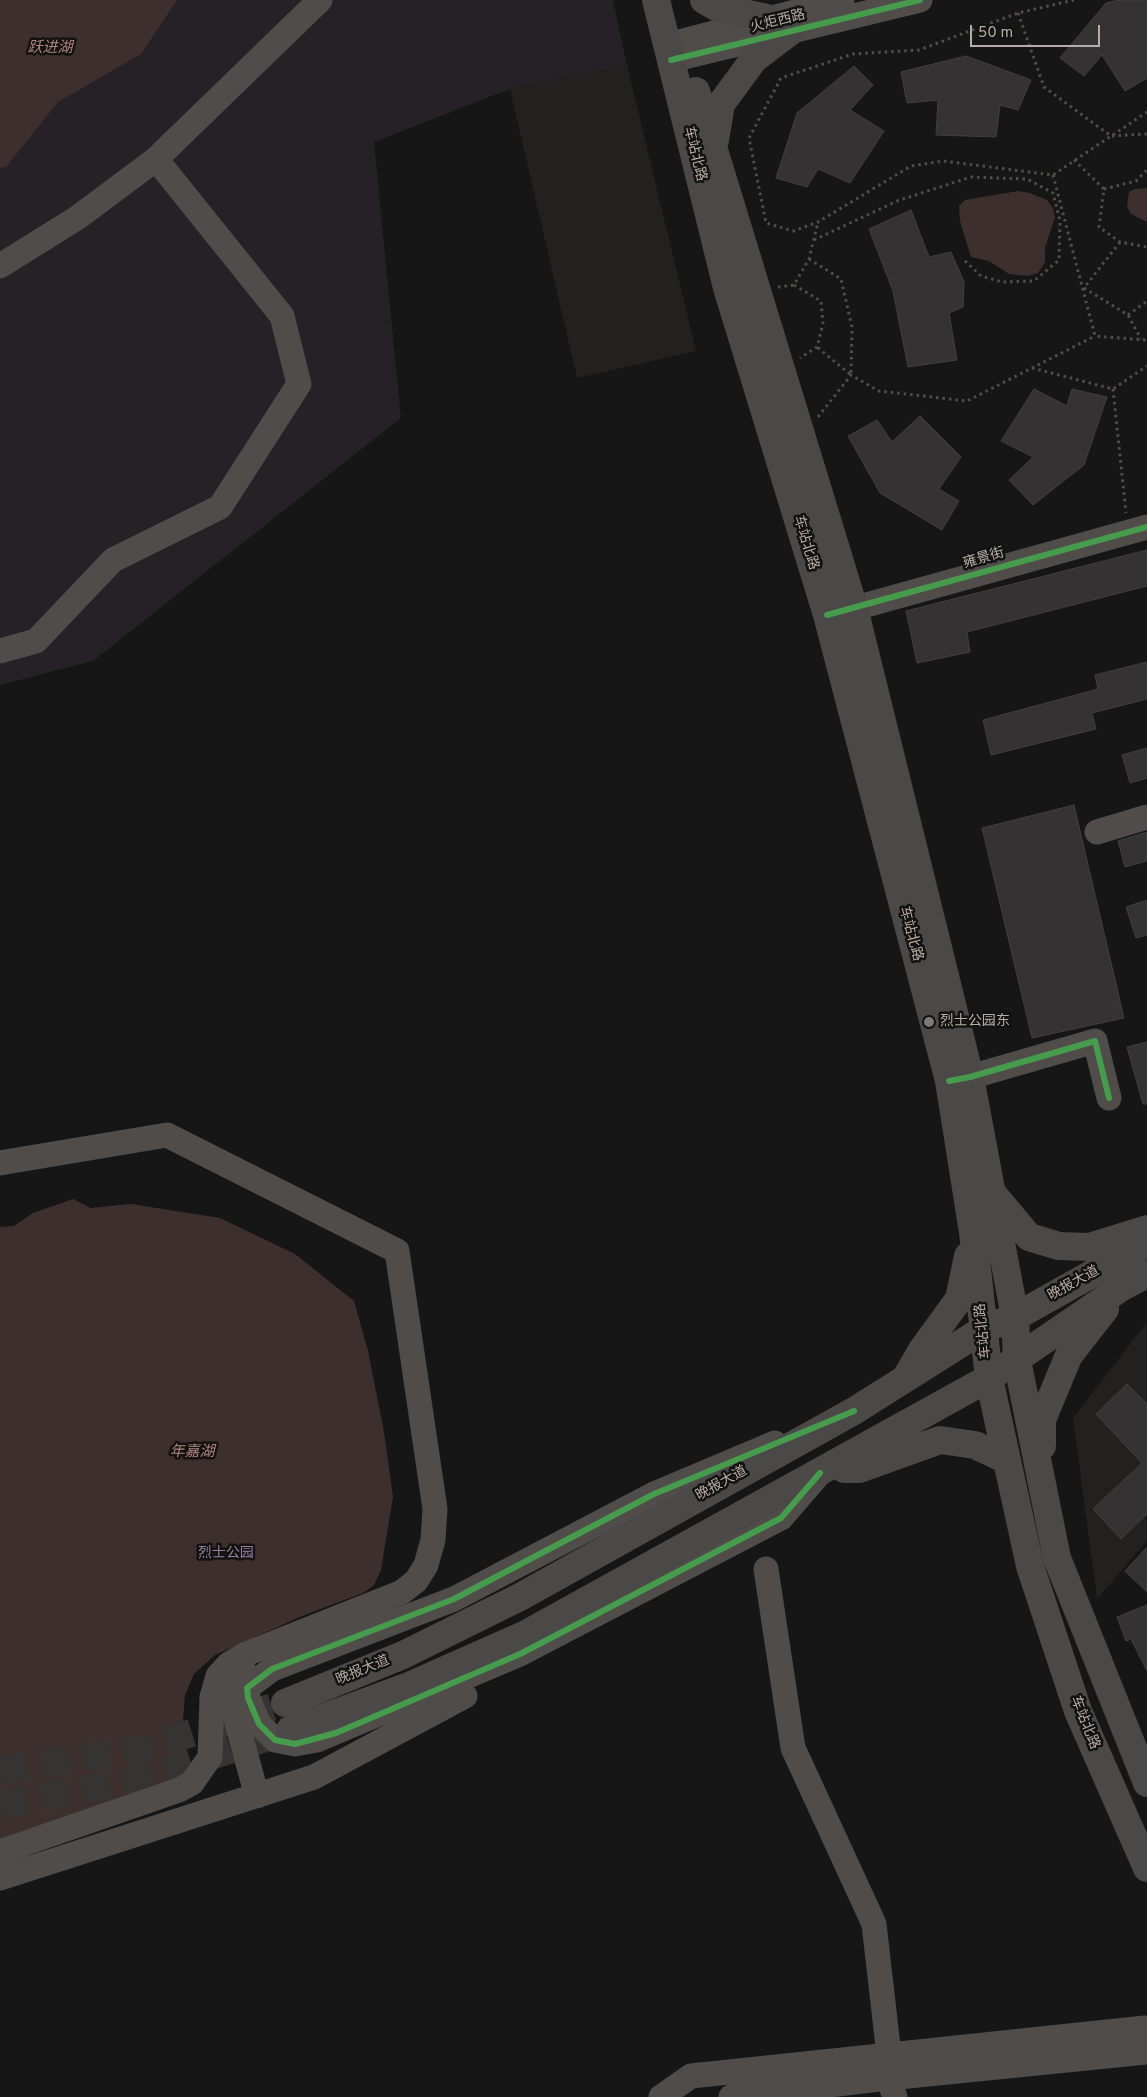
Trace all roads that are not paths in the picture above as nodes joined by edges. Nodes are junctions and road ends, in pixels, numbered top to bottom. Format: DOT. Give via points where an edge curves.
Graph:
graph roads {
  1 [pos="320,0"];
  2 [pos="656,0"];
  3 [pos="673,0"];
  4 [pos="704,0"];
  5 [pos="842,0"];
  6 [pos="920,0"];
  7 [pos="767,18"];
  8 [pos="791,31"];
  9 [pos="677,50"];
  10 [pos="714,149"];
  11 [pos="156,159"];
  12 [pos="0,266"];
  13 [pos="1137,530"];
  14 [pos="854,608"];
  15 [pos="827,615"];
  16 [pos="0,651"];
  17 [pos="1147,817"];
  18 [pos="1096,832"];
  19 [pos="960,1079"];
  20 [pos="1109,1098"];
  21 [pos="0,1164"];
  22 [pos="992,1193"];
  23 [pos="1147,1229"];
  24 [pos="973,1232"];
  25 [pos="1147,1243"];
  26 [pos="1147,1274"];
  27 [pos="1122,1287"];
  28 [pos="1014,1317"];
  29 [pos="984,1329"];
  30 [pos="1016,1360"];
  31 [pos="990,1378"];
  32 [pos="904,1381"];
  33 [pos="854,1411"];
  34 [pos="1007,1460"];
  35 [pos="824,1471"];
  36 [pos="1042,1487"];
  37 [pos="530,1560"];
  38 [pos="766,1569"];
  39 [pos="465,1696"];
  40 [pos="285,1702"];
  41 [pos="290,1730"];
  42 [pos="1147,1783"];
  43 [pos="257,1796"];
  44 [pos="0,1852"];
  45 [pos="1147,1868"];
  46 [pos="0,1878"];
  47 [pos="1147,2040"];
  48 [pos="1147,2052"];
  49 [pos="891,2077"];
  50 [pos="661,2097"];
  51 [pos="731,2097"];
  1 -- 11 [label="street"];
  2 -- 9 [label="main road, 车站北路"];
  3 -- 9 [label="main road, 车站北路"];
  4 -- 7 [label="main road" via="716,7"];
  5 -- 7 [label="street, 火炬西路"];
  6 -- 8 [label="street, 火炬西路"];
  7 -- 9 [label="street, 火炬西路"];
  8 -- 9 [label="street, 火炬西路"];
  8 -- 10 [label="main road" via="754,59 721,104"];
  9 -- 10 [label="main road, 车站北路"];
  9 -- 15 [label="main road, 车站北路" via="727,288"];
  10 -- 14 [label="main road, 车站北路"];
  11 -- 12 [label="street" via="78,218"];
  11 -- 16 [label="street" via="282,316 299,384 220,508 113,560 36,641"];
  13 -- 14 [label="street, 雍景街"];
  14 -- 15 [label="street, 雍景街"];
  14 -- 19 [label="main road, 车站北路"];
  15 -- 19 [label="main road, 车站北路"];
  17 -- 18 [label="street"];
  19 -- 20 [label="street" via="1095,1041"];
  19 -- 22 [label="main road, 车站北路"];
  19 -- 24 [label="main road, 车站北路"];
  21 -- 44 [label="street" via="167,1135 397,1251 435,1509 433,1540 426,1564 416,1581 402,1592 246,1654 229,1664 218,1676 212,1697 210,1757 192,1783"];
  22 -- 23 [label="main road" via="1029,1237 1059,1246 1089,1247"];
  22 -- 28 [label="main road, 车站北路"];
  24 -- 29 [label="main road, 车站北路"];
  24 -- 32 [label="main road" via="959,1299"];
  25 -- 28 [label="main road, 晚报大道"];
  26 -- 27 [label="main road, 晚报大道"];
  27 -- 30 [label="main road, 晚报大道"];
  27 -- 36 [label="main road" via="1069,1356 1042,1420"];
  28 -- 29 [label="main road, 晚报大道"];
  28 -- 30 [label="main road, 车站北路"];
  29 -- 31 [label="main road, 车站北路"];
  29 -- 32 [label="main road, 晚报大道"];
  30 -- 31 [label="main road, 晚报大道"];
  30 -- 36 [label="main road, 车站北路"];
  31 -- 34 [label="main road, 车站北路"];
  31 -- 35 [label="main road, 晚报大道"];
  32 -- 33 [label="main road, 晚报大道"];
  33 -- 37 [label="street" via="654,1494"];
  33 -- 40 [label="main road, 晚报大道" via="520,1597 403,1655"];
  34 -- 35 [label="main road" via="975,1445 940,1440 859,1469"];
  34 -- 45 [label="main road, 车站北路" via="1030,1566 1078,1711"];
  35 -- 37 [label="street" via="781,1518 520,1654 317,1740 295,1744 275,1740 259,1724 247,1688 272,1669 454,1599"];
  35 -- 41 [label="main road, 晚报大道" via="526,1634 411,1685"];
  36 -- 42 [label="main road, 车站北路" via="1057,1558"];
  37 -- 43 [label="street" via="485,1567 244,1667 229,1694"];
  38 -- 49 [label="street" via="792,1748 874,1924"];
  39 -- 43 [label="street" via="314,1777"];
  43 -- 46 [label="street"];
  47 -- 49 [label="street" via="1145,2028"];
  48 -- 49 [label="street"];
  49 -- 50 [label="street" via="691,2076"];
  49 -- 51 [label="street"];
}
